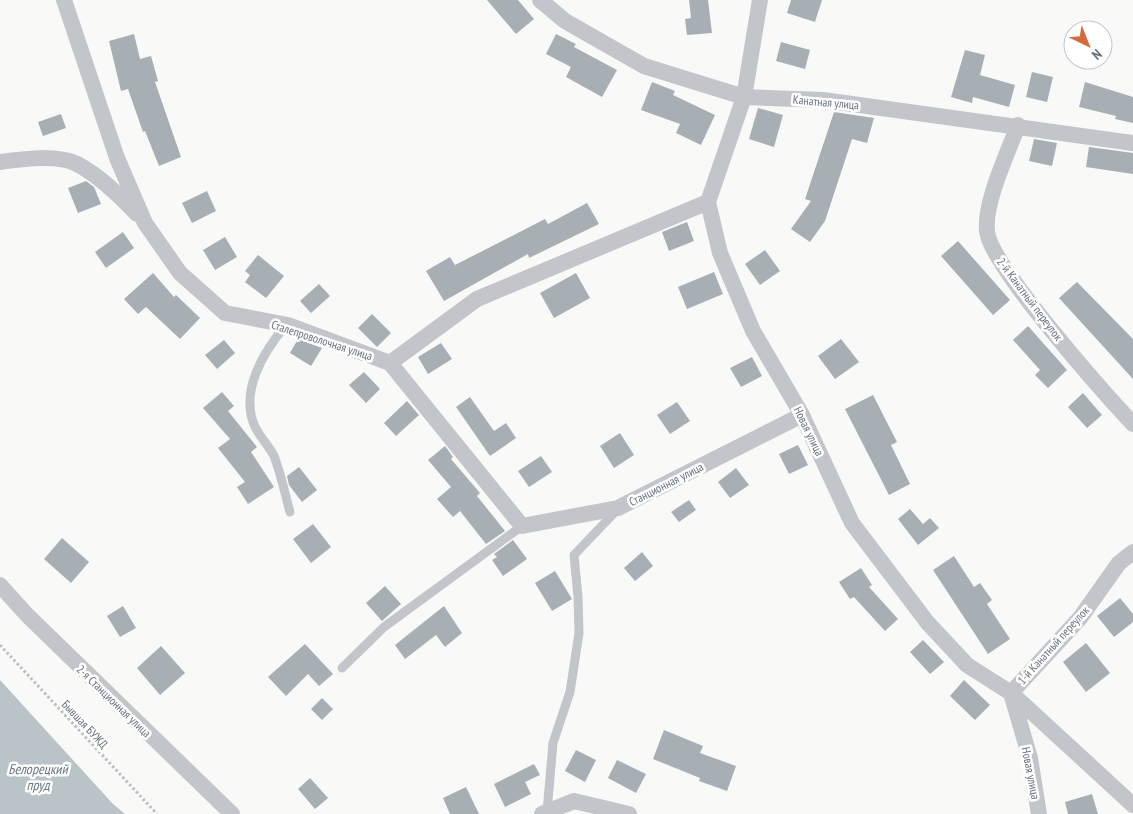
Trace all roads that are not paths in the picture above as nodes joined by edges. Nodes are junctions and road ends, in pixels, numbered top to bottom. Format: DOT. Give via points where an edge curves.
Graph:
graph roads {
  1 [pos="64,0"];
  2 [pos="540,0"];
  3 [pos="760,0"];
  4 [pos="744,97"];
  5 [pos="1018,126"];
  6 [pos="1133,143"];
  7 [pos="0,162"];
  8 [pos="708,202"];
  9 [pos="145,223"];
  10 [pos="286,325"];
  11 [pos="390,362"];
  12 [pos="802,415"];
  13 [pos="1133,424"];
  14 [pos="618,508"];
  15 [pos="290,512"];
  16 [pos="522,526"];
  17 [pos="1133,552"];
  18 [pos="0,585"];
  19 [pos="342,668"];
  20 [pos="1011,693"];
  21 [pos="1133,806"];
  22 [pos="544,813"];
  23 [pos="232,814"];
  24 [pos="629,814"];
  25 [pos="1039,814"];
  1 -- 9 [label="street, Сталепроволочная улица" via="117,158"];
  2 -- 4 [label="street, Канатная улица" via="565,21 644,66"];
  3 -- 4 [label="street"];
  4 -- 5 [label="street, Канатная улица" via="823,100"];
  4 -- 8 [label="street"];
  5 -- 6 [label="street, Канатная улица"];
  5 -- 13 [label="street, 2-й Канатный переулок" via="988,210 987,232 1001,264"];
  7 -- 9 [label="street" via="34,157 76,163 120,196"];
  8 -- 11 [label="street" via="477,299"];
  8 -- 12 [label="street, Новая улица" via="720,253 753,331"];
  9 -- 10 [label="street, Сталепроволочная улица" via="180,273 225,313"];
  10 -- 11 [label="street, Сталепроволочная улица"];
  10 -- 15 [label="lane" via="259,363 251,407 254,426 274,456"];
  11 -- 16 [label="street"];
  12 -- 14 [label="street, Станционная улица"];
  12 -- 20 [label="street, Новая улица" via="852,524 927,622 960,658"];
  14 -- 16 [label="street, Станционная улица"];
  14 -- 22 [label="lane" via="574,555 579,633 570,692 553,744"];
  16 -- 19 [label="lane" via="384,627"];
  17 -- 20 [label="street, 1-й Канатный переулок" via="1119,563 1080,618"];
  18 -- 23 [label="street, 2-я Станционная улица"];
  20 -- 21 [label="street"];
  20 -- 25 [label="street, Новая улица" via="1030,758"];
  22 -- 24 [label="street" via="574,801"];
}
